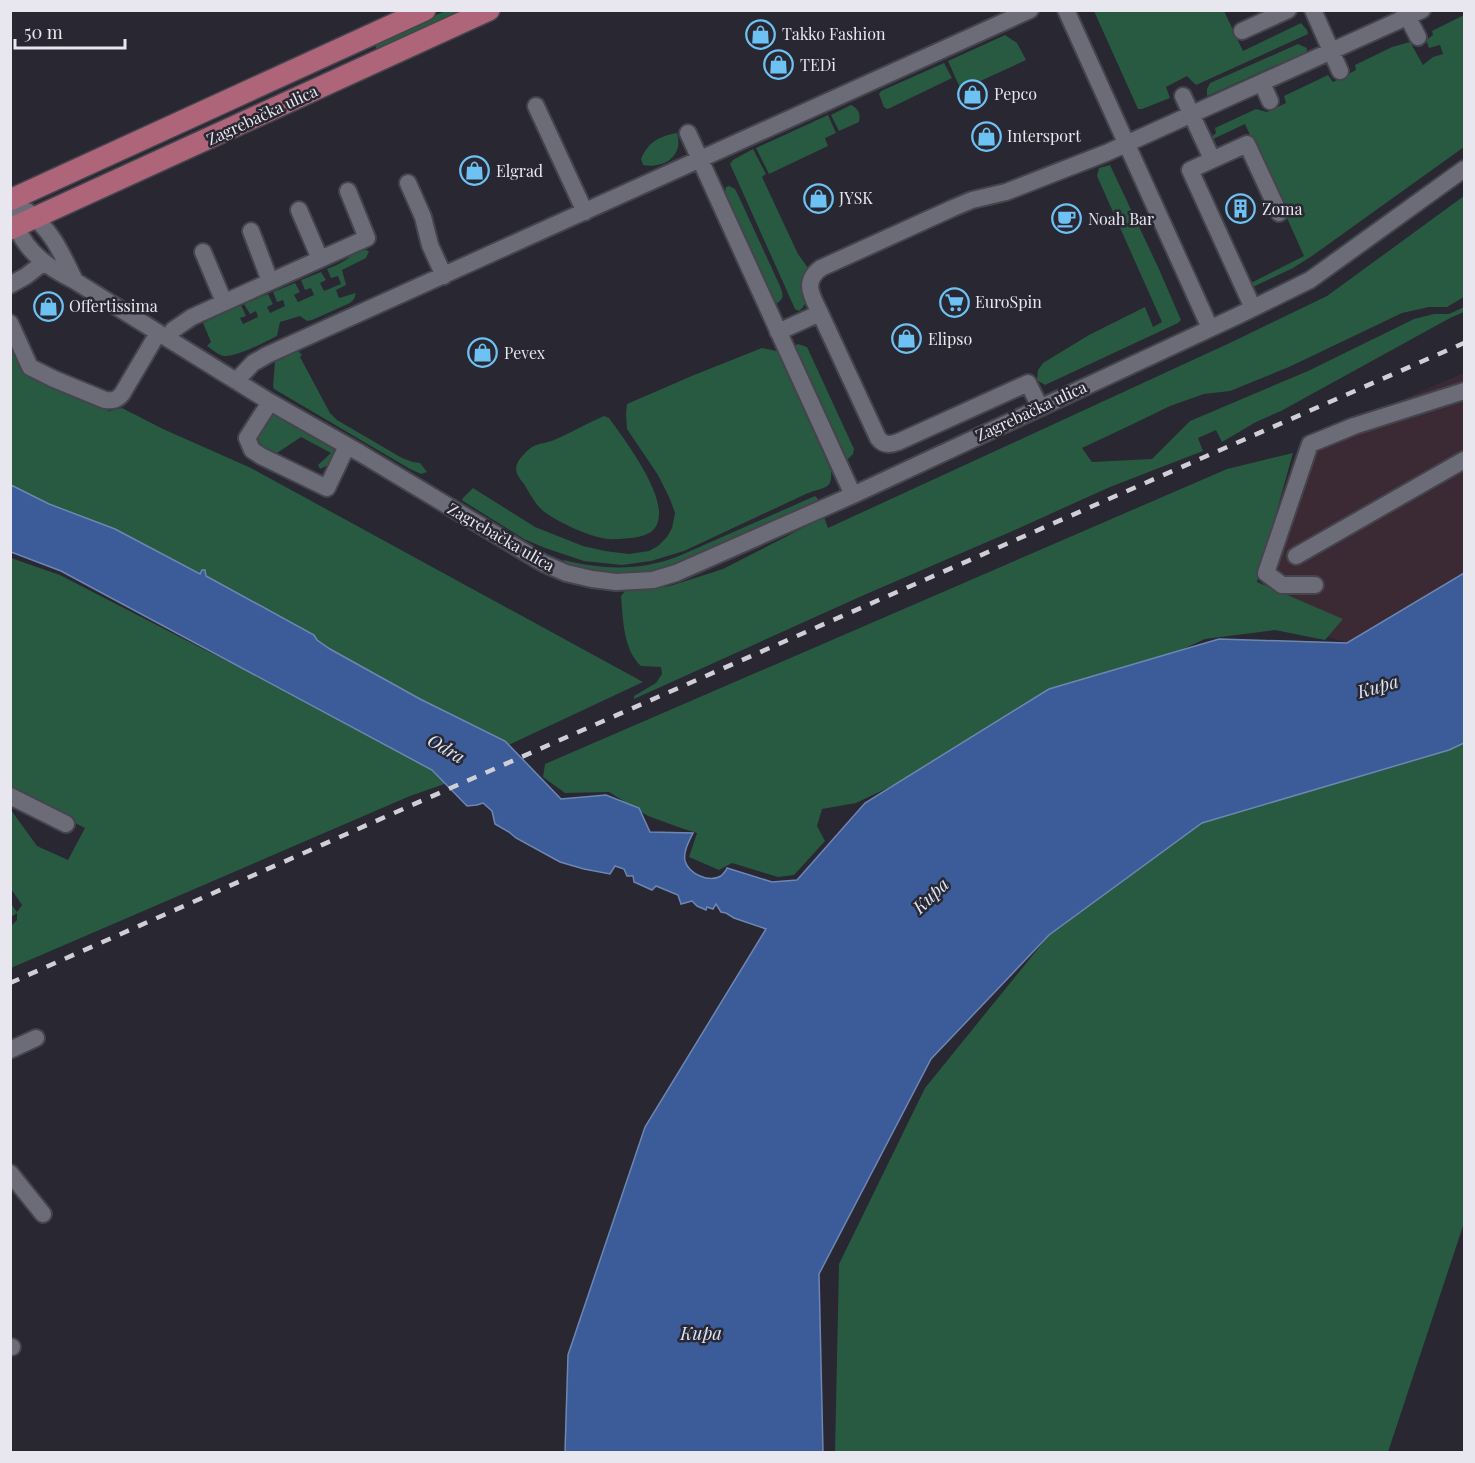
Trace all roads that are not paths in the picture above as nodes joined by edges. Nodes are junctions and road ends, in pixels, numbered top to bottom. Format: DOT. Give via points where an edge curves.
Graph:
graph roads {
  1 [pos="424,10"];
  2 [pos="489,10"];
  3 [pos="1030,10"];
  4 [pos="1066,10"];
  5 [pos="1288,10"];
  6 [pos="1313,10"];
  7 [pos="1411,13"];
  8 [pos="1242,31"];
  9 [pos="1418,37"];
  10 [pos="1331,52"];
  11 [pos="1340,71"];
  12 [pos="1262,83"];
  13 [pos="1183,96"];
  14 [pos="1270,101"];
  15 [pos="536,106"];
  16 [pos="1192,115"];
  17 [pos="688,133"];
  18 [pos="1127,144"];
  19 [pos="1212,159"];
  20 [pos="700,160"];
  21 [pos="1464,170"];
  22 [pos="408,183"];
  23 [pos="348,190"];
  24 [pos="11,200"];
  25 [pos="299,210"];
  26 [pos="585,212"];
  27 [pos="1279,213"];
  28 [pos="21,224"];
  29 [pos="251,231"];
  30 [pos="203,252"];
  31 [pos="320,259"];
  32 [pos="43,262"];
  33 [pos="444,276"];
  34 [pos="75,281"];
  35 [pos="270,281"];
  36 [pos="10,285"];
  37 [pos="224,302"];
  38 [pos="1253,308"];
  39 [pos="820,313"];
  40 [pos="10,323"];
  41 [pos="1210,328"];
  42 [pos="165,331"];
  43 [pos="778,332"];
  44 [pos="236,381"];
  45 [pos="1464,391"];
  46 [pos="270,402"];
  47 [pos="1040,407"];
  48 [pos="347,446"];
  49 [pos="1464,460"];
  50 [pos="853,495"];
  51 [pos="1296,556"];
  52 [pos="1315,585"];
  53 [pos="10,796"];
  54 [pos="66,824"];
  55 [pos="36,1038"];
  56 [pos="10,1050"];
  57 [pos="10,1173"];
  58 [pos="43,1214"];
  1 -- 24 [label="main road, Zagrebačka ulica"];
  2 -- 28 [label="main road, Zagrebačka ulica"];
  3 -- 20 [label="street"];
  4 -- 18 [label="street"];
  5 -- 8 [label="street"];
  6 -- 10 [label="street"];
  7 -- 9 [label="street"];
  7 -- 10 [label="street"];
  10 -- 11 [label="street"];
  10 -- 12 [label="street"];
  12 -- 14 [label="street"];
  12 -- 16 [label="street"];
  13 -- 16 [label="street"];
  15 -- 26 [label="street"];
  16 -- 18 [label="street"];
  16 -- 19 [label="street"];
  17 -- 20 [label="street"];
  18 -- 39 [label="street" via="1006,192 972,200 821,268 812,276 810,286"];
  18 -- 41 [label="street"];
  19 -- 27 [label="street" via="1247,144"];
  19 -- 38 [label="street" via="1190,171"];
  20 -- 26 [label="street"];
  20 -- 43 [label="street"];
  21 -- 38 [label="street, Zagrebačka ulica" via="1310,280"];
  22 -- 33 [label="street"];
  23 -- 31 [label="street" via="368,238"];
  24 -- 28 [label="street, Zagrebačka ulica"];
  25 -- 31 [label="street"];
  26 -- 33 [label="street"];
  28 -- 32 [label="street, Zagrebačka ulica" via="27,244"];
  28 -- 34 [label="street, Zagrebačka ulica" via="43,225"];
  29 -- 35 [label="street"];
  30 -- 37 [label="street"];
  31 -- 35 [label="street"];
  32 -- 34 [label="street, Zagrebačka ulica"];
  32 -- 36 [label="street"];
  33 -- 44 [label="street" via="267,355"];
  34 -- 42 [label="street, Zagrebačka ulica"];
  35 -- 37 [label="street"];
  37 -- 42 [label="street"];
  38 -- 41 [label="street, Zagrebačka ulica"];
  39 -- 43 [label="street"];
  39 -- 47 [label="street" via="878,438 884,443 898,442 1028,383"];
  40 -- 42 [label="street" via="30,367 111,401 122,394"];
  41 -- 47 [label="street, Zagrebačka ulica"];
  42 -- 44 [label="street, Zagrebačka ulica"];
  43 -- 50 [label="street"];
  44 -- 46 [label="street, Zagrebačka ulica"];
  45 -- 52 [label="street" via="1310,444 1266,573 1282,585"];
  46 -- 48 [label="street, Zagrebačka ulica"];
  46 -- 48 [label="street" via="247,438 252,450 261,456 327,488"];
  47 -- 50 [label="street, Zagrebačka ulica"];
  48 -- 50 [label="street, Zagrebačka ulica" via="534,558 566,573 603,581 653,580 676,573"];
  49 -- 51 [label="street"];
  53 -- 54 [label="street"];
  55 -- 56 [label="street"];
  57 -- 58 [label="street"];
}
